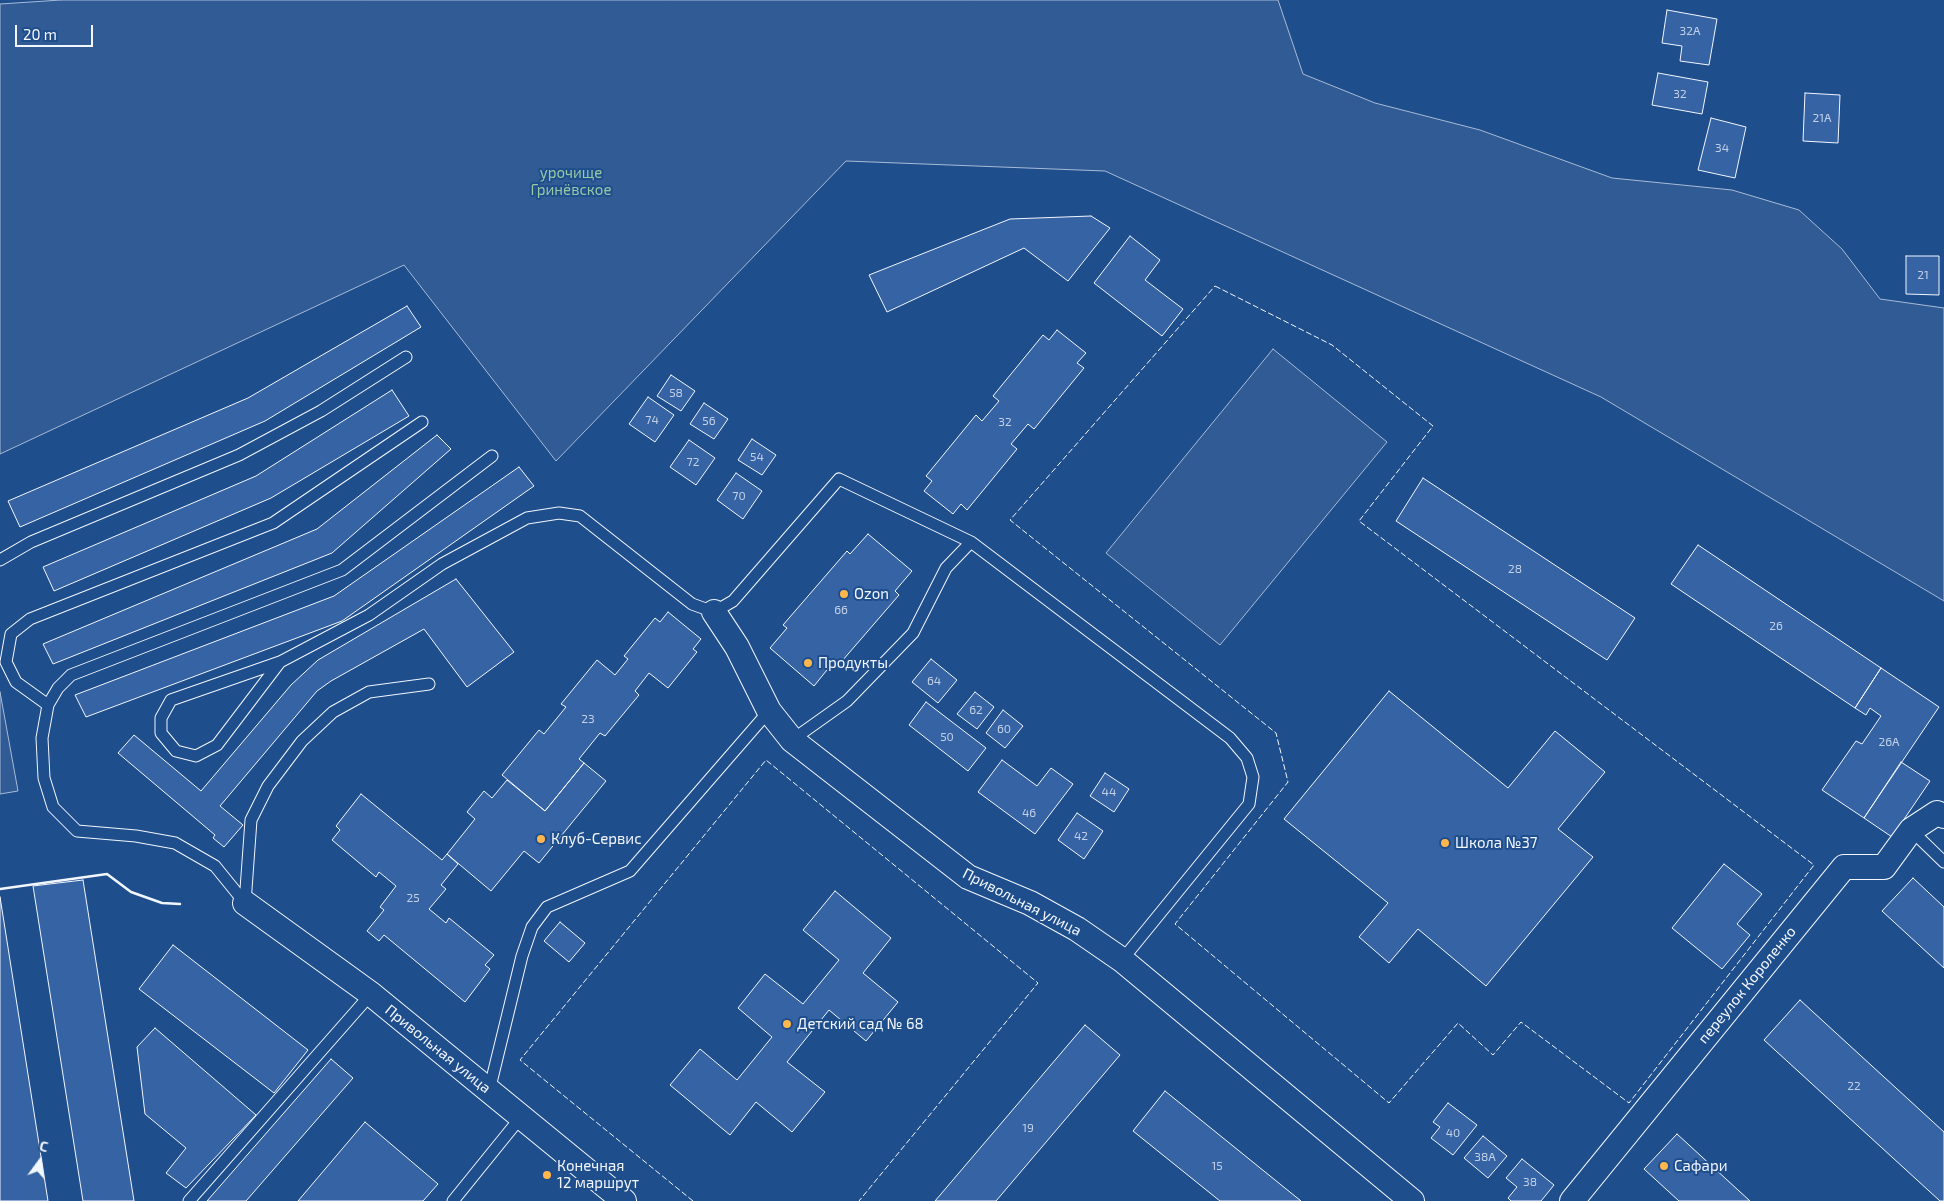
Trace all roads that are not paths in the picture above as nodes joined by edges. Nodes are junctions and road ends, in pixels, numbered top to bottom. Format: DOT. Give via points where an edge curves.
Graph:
graph roads {
  1 [pos="406,357"];
  2 [pos="422,422"];
  3 [pos="492,456"];
  4 [pos="971,542"];
  5 [pos="0,560"];
  6 [pos="714,612"];
  7 [pos="12,634"];
  8 [pos="0,644"];
  9 [pos="280,662"];
  10 [pos="430,684"];
  11 [pos="48,705"];
  12 [pos="769,711"];
  13 [pos="792,740"];
  14 [pos="1944,816"];
  15 [pos="1912,830"];
  16 [pos="1944,862"];
  17 [pos="246,903"];
  18 [pos="1122,960"];
  19 [pos="370,994"];
  20 [pos="490,1091"];
  21 [pos="522,1117"];
  22 [pos="190,1201"];
  23 [pos="453,1201"];
  24 [pos="624,1201"];
  25 [pos="1412,1201"];
  26 [pos="1572,1201"];
  1 -- 5 [label="lane" via="321,411 239,455 85,518"];
  2 -- 7 [label="lane" via="273,523 30,619"];
  3 -- 11 [label="lane" via="342,570 71,675"];
  4 -- 6 [label="lane" via="839,479 732,601"];
  4 -- 13 [label="lane" via="946,568 913,633 847,701"];
  4 -- 18 [label="lane" via="1230,738 1248,758 1252,777 1249,804"];
  6 -- 9 [label="lane" via="692,604 580,516 559,513 527,518 442,564 370,615"];
  6 -- 12 [label="street, Привольная улица" via="737,647"];
  7 -- 8 [label="lane"];
  7 -- 11 [label="lane" via="6,662 16,682"];
  9 -- 9 [label="lane" via="171,700 161,718 161,733 176,752 196,756 217,745"];
  10 -- 17 [label="lane" via="369,692 333,712 302,741 268,786 251,820"];
  11 -- 17 [label="lane" via="42,738 44,778 53,807 77,831 176,843 215,866"];
  12 -- 13 [label="street, Привольная улица"];
  12 -- 20 [label="lane" via="630,871 548,907 532,927"];
  13 -- 18 [label="street, Привольная улица" via="968,877 1030,903 1077,929"];
  14 -- 15 [label="street, переулок Короленко" via="1937,813"];
  15 -- 16 [label="lane"];
  15 -- 26 [label="street, переулок Короленко" via="1884,867 1844,867"];
  17 -- 19 [label="street, Привольная улица"];
  18 -- 25 [label="street, Привольная улица"];
  19 -- 20 [label="street, Привольная улица"];
  19 -- 22 [label="lane"];
  20 -- 21 [label="street, Привольная улица"];
  21 -- 23 [label="lane"];
  21 -- 24 [label="street, Привольная улица"];
}
